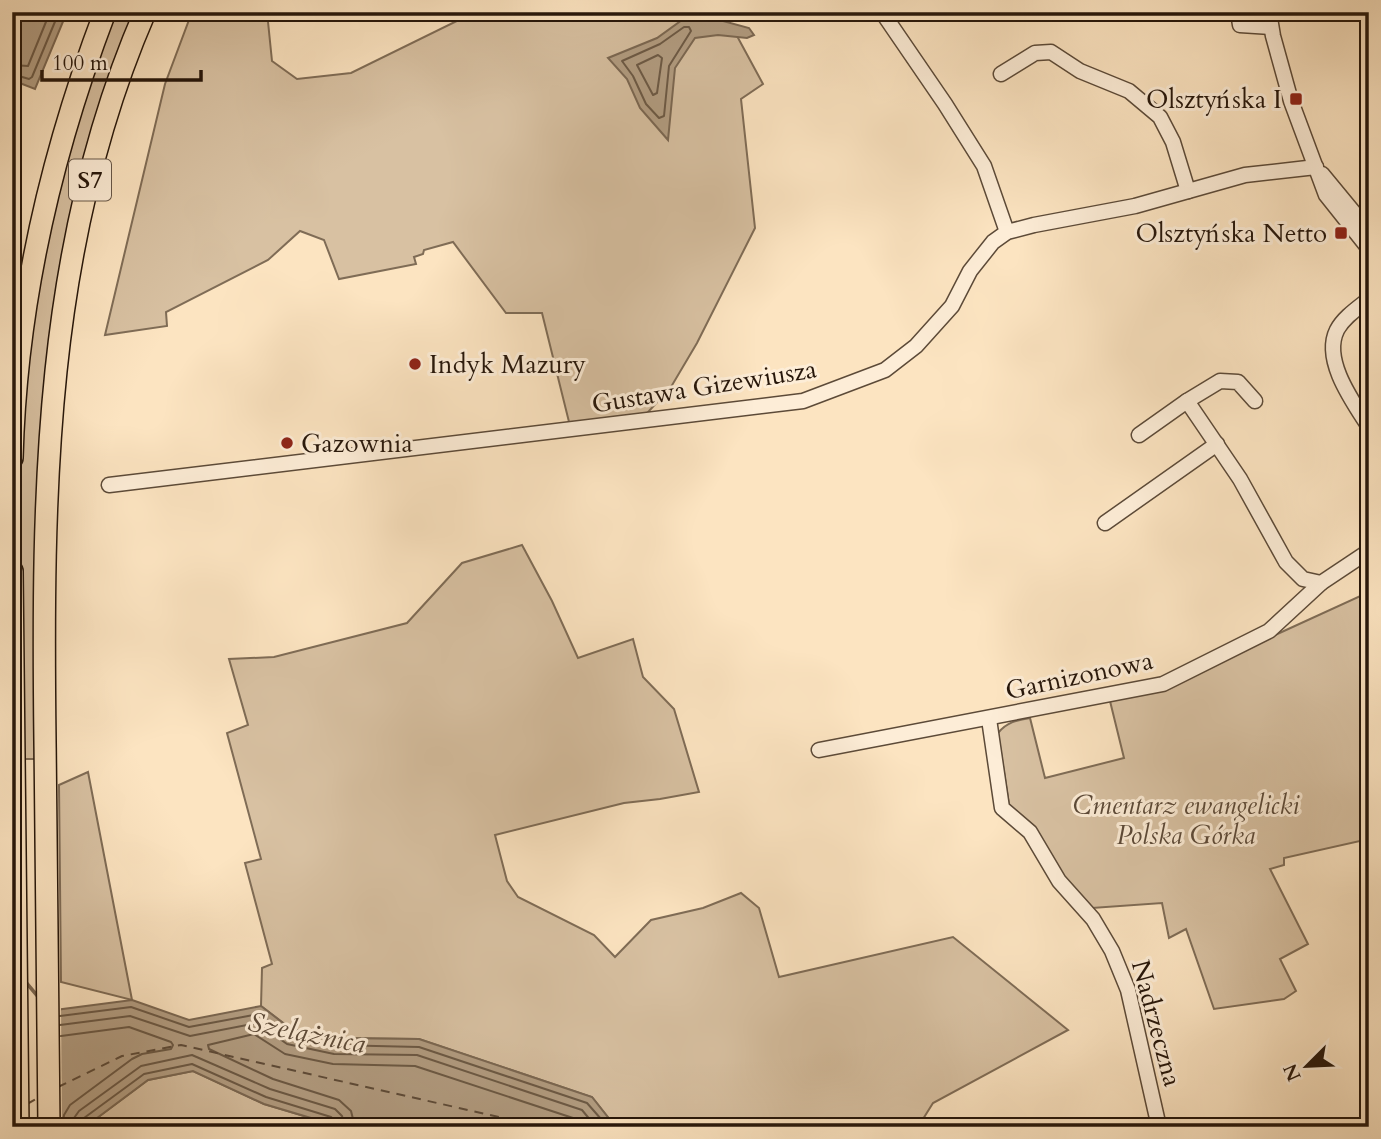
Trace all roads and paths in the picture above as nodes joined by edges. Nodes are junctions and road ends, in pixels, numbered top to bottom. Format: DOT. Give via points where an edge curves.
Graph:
graph roads {
  1 [pos="105,12"];
  2 [pos="145,12"];
  3 [pos="882,12"];
  4 [pos="1238,12"];
  5 [pos="1270,20"];
  6 [pos="1001,74"];
  7 [pos="1317,167"];
  8 [pos="1188,191"];
  9 [pos="1369,231"];
  10 [pos="1007,232"];
  11 [pos="1369,249"];
  12 [pos="1369,299"];
  13 [pos="1187,401"];
  14 [pos="1255,401"];
  15 [pos="1369,427"];
  16 [pos="1139,435"];
  17 [pos="1217,444"];
  18 [pos="12,458"];
  19 [pos="110,485"];
  20 [pos="1105,523"];
  21 [pos="1369,551"];
  22 [pos="12,571"];
  23 [pos="1321,583"];
  24 [pos="989,719"];
  25 [pos="819,750"];
  26 [pos="18,1127"];
  27 [pos="49,1127"];
  28 [pos="1159,1127"];
  1 -- 18 [label="highway, S7" via="69,117 44,212 21,345"];
  2 -- 27 [label="highway, S7" via="109,112 78,222 56,353 44,600"];
  3 -- 10 [label="street" via="984,166"];
  4 -- 5 [label="street" via="1240,25"];
  5 -- 7 [label="street" via="1294,111"];
  6 -- 8 [label="street" via="1035,53 1051,52 1080,71 1129,91 1160,117"];
  7 -- 8 [label="street" via="1245,175"];
  7 -- 9 [label="street"];
  7 -- 11 [label="street" via="1326,195"];
  8 -- 10 [label="street"];
  10 -- 19 [label="street, Gustawa Gizewiusza" via="993,242 970,271 952,306 916,346 885,370 803,401"];
  12 -- 15 [label="street" via="1346,318 1331,345 1345,386"];
  13 -- 14 [label="street" via="1220,380 1238,382"];
  13 -- 16 [label="street"];
  13 -- 17 [label="street"];
  17 -- 20 [label="street"];
  17 -- 23 [label="street" via="1286,562 1303,579"];
  21 -- 23 [label="street, Garnizonowa"];
  22 -- 26 [label="highway"];
  23 -- 24 [label="street, Garnizonowa" via="1269,631 1163,684"];
  24 -- 25 [label="street, Garnizonowa"];
  24 -- 28 [label="street, Nadrzeczna" via="1002,808 1030,832 1059,881 1093,919 1112,951 1128,990"];
}
